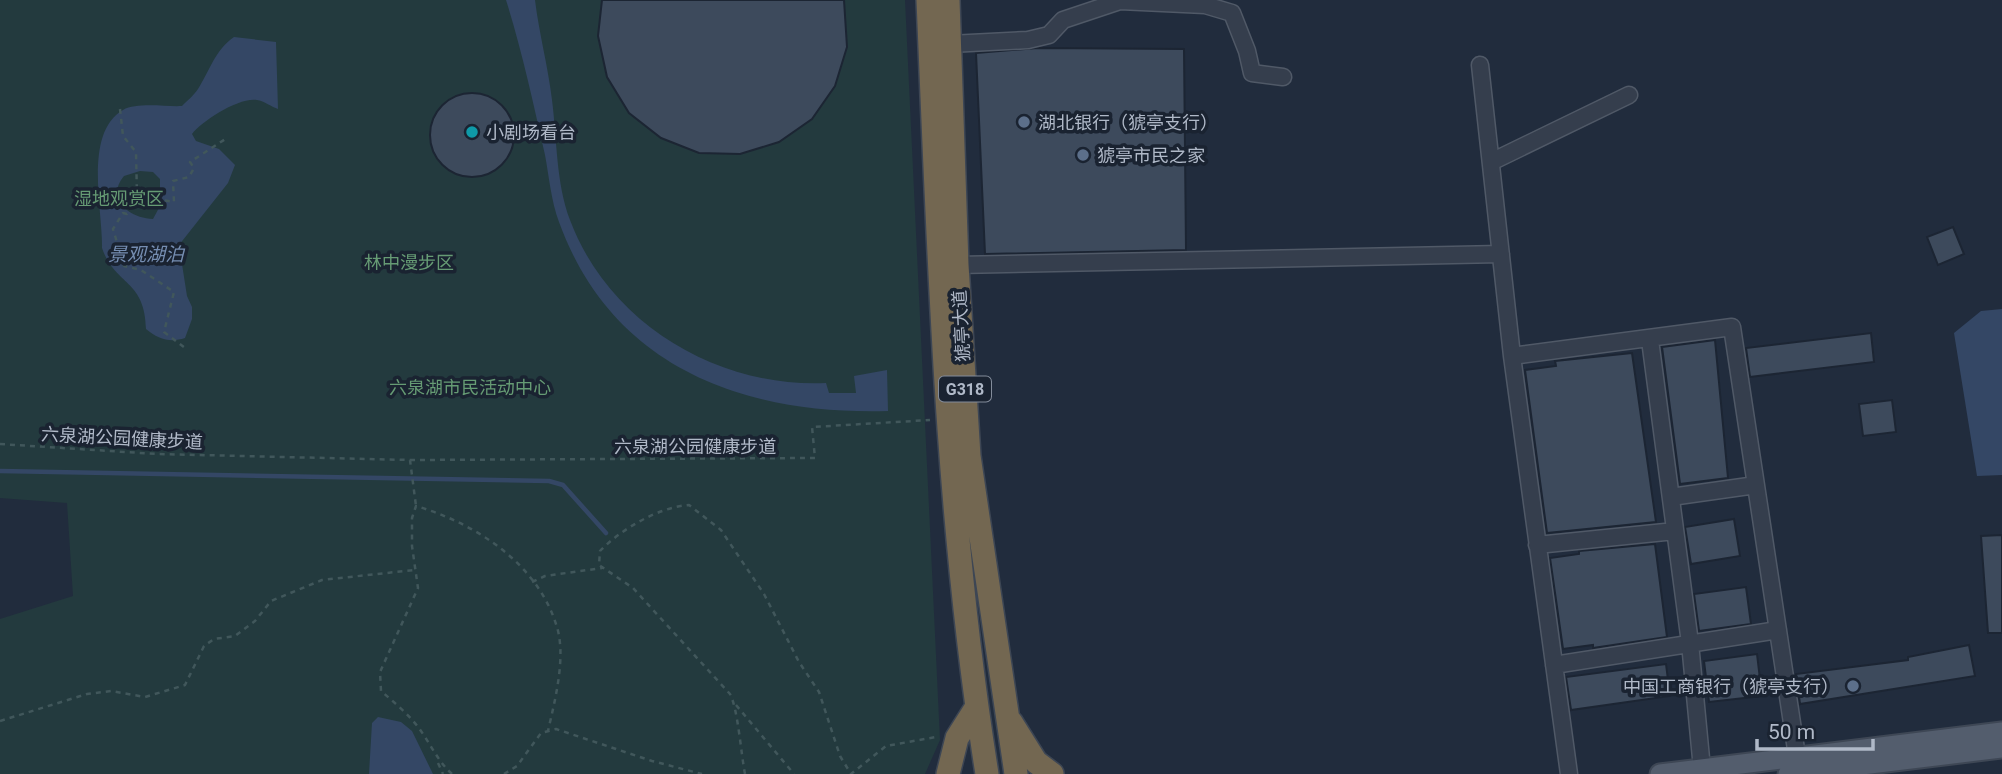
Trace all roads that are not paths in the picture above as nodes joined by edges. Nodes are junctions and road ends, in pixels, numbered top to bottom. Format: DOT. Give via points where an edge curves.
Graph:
graph roads {
  1 [pos="928,0"];
  2 [pos="948,0"];
  3 [pos="1155,1"];
  4 [pos="950,44"];
  5 [pos="1480,65"];
  6 [pos="1283,77"];
  7 [pos="1629,95"];
  8 [pos="1491,162"];
  9 [pos="1501,254"];
  10 [pos="957,265"];
  11 [pos="1650,340"];
  12 [pos="1512,356"];
  13 [pos="1756,485"];
  14 [pos="1671,497"];
  15 [pos="1675,531"];
  16 [pos="1537,545"];
  17 [pos="1778,630"];
  18 [pos="1690,643"];
  19 [pos="1555,665"];
  20 [pos="976,708"];
  21 [pos="1006,714"];
  22 [pos="2002,732"];
  23 [pos="2002,748"];
  24 [pos="1797,756"];
  25 [pos="1702,768"];
  26 [pos="948,774"];
  27 [pos="986,774"];
  28 [pos="1016,774"];
  29 [pos="1052,774"];
  30 [pos="1569,774"];
  31 [pos="1660,774"];
  32 [pos="1788,774"];
  1 -- 20 [label="highway, 猇亭大道 / G318" via="947,419"];
  2 -- 4 [label="highway, 猇亭大道 / G318"];
  3 -- 4 [label="street" via="1120,1 1063,20 1049,35 1028,40"];
  3 -- 6 [label="street" via="1205,5 1232,13 1252,73"];
  4 -- 10 [label="highway, 猇亭大道 / G318"];
  5 -- 8 [label="street"];
  7 -- 8 [label="street"];
  8 -- 9 [label="street"];
  9 -- 10 [label="street"];
  9 -- 12 [label="street"];
  10 -- 21 [label="highway, 猇亭大道 / G318" via="969,456"];
  11 -- 12 [label="street"];
  11 -- 13 [label="street" via="1732,327"];
  11 -- 14 [label="street"];
  12 -- 16 [label="street"];
  13 -- 14 [label="street"];
  13 -- 17 [label="street"];
  14 -- 15 [label="street"];
  15 -- 16 [label="street"];
  15 -- 18 [label="street"];
  16 -- 19 [label="street"];
  17 -- 18 [label="street"];
  17 -- 24 [label="street"];
  18 -- 19 [label="street"];
  18 -- 25 [label="street"];
  19 -- 30 [label="street"];
  20 -- 26 [label="highway" via="957,738"];
  20 -- 27 [label="highway, 猇亭大道 / G318"];
  21 -- 28 [label="highway, 猇亭大道 / G318"];
  21 -- 29 [label="highway" via="1036,762"];
  22 -- 24 [label="main road"];
  23 -- 32 [label="main road"];
  24 -- 25 [label="main road"];
  25 -- 31 [label="main road"];
}
